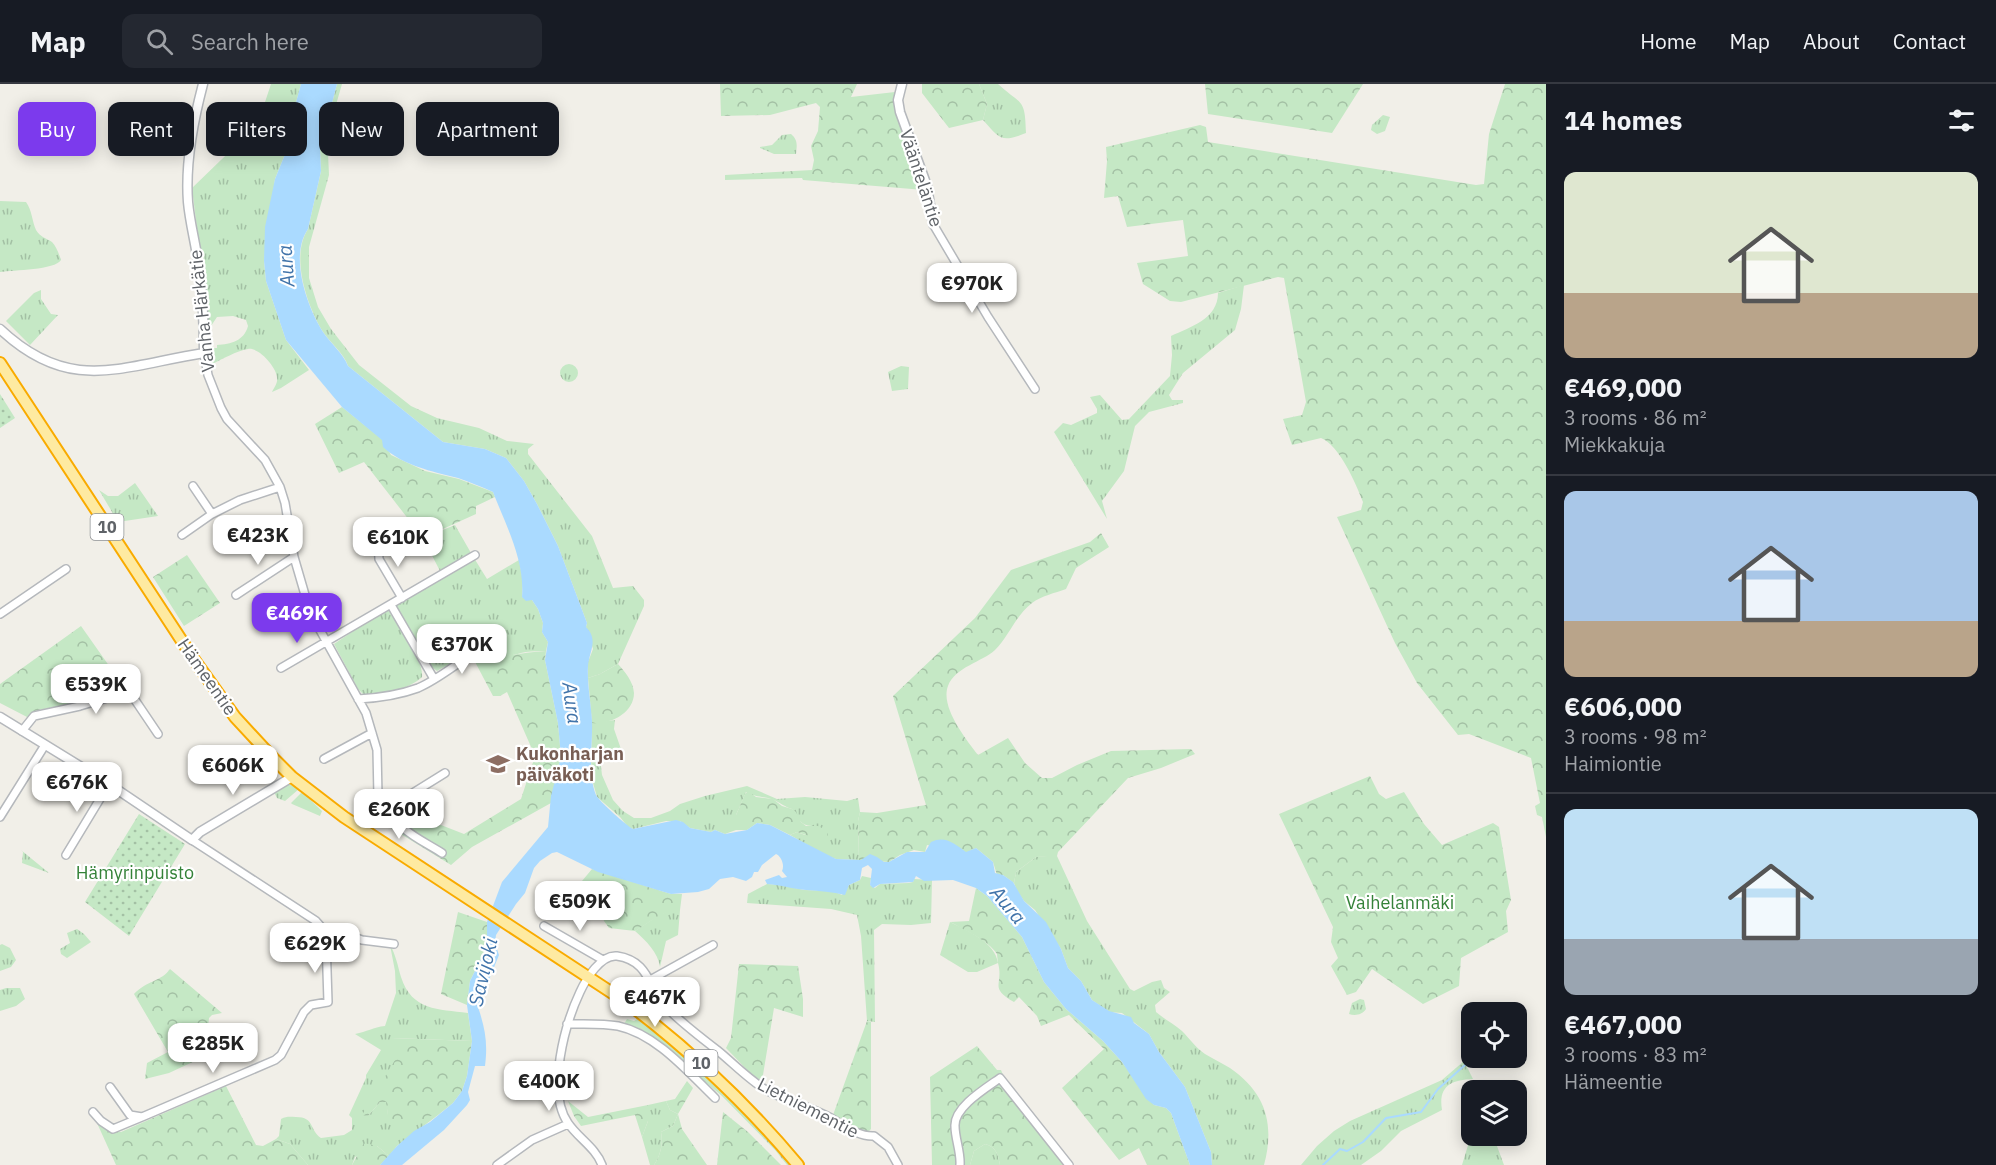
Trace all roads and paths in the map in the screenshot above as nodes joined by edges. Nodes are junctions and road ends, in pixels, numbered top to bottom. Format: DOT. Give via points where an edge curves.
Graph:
graph roads {
  1 [pos="203,84"];
  2 [pos="902,84"];
  3 [pos="933,225"];
  4 [pos="0,329"];
  5 [pos="204,353"];
  6 [pos="0,363"];
  7 [pos="1035,389"];
  8 [pos="193,486"];
  9 [pos="280,487"];
  10 [pos="212,514"];
  11 [pos="182,535"];
  12 [pos="378,541"];
  13 [pos="475,555"];
  14 [pos="294,557"];
  15 [pos="66,569"];
  16 [pos="236,595"];
  17 [pos="402,598"];
  18 [pos="391,604"];
  19 [pos="0,614"];
  20 [pos="326,642"];
  21 [pos="477,651"];
  22 [pos="281,668"];
  23 [pos="434,679"];
  24 [pos="358,699"];
  25 [pos="0,717"];
  26 [pos="22,731"];
  27 [pos="372,733"];
  28 [pos="158,734"];
  29 [pos="45,745"];
  30 [pos="324,759"];
  31 [pos="445,773"];
  32 [pos="292,777"];
  33 [pos="109,784"];
  34 [pos="388,803"];
  35 [pos="0,817"];
  36 [pos="192,840"];
  37 [pos="442,853"];
  38 [pos="66,855"];
  39 [pos="544,926"];
  40 [pos="323,929"];
  41 [pos="394,944"];
  42 [pos="713,945"];
  43 [pos="603,960"];
  44 [pos="588,978"];
  45 [pos="650,980"];
  46 [pos="567,1024"];
  47 [pos="110,1087"];
  48 [pos="715,1098"];
  49 [pos="93,1112"];
  50 [pos="142,1117"];
  51 [pos="568,1124"];
  52 [pos="497,1165"];
  53 [pos="602,1165"];
  54 [pos="798,1165"];
  55 [pos="898,1165"];
  56 [pos="960,1165"];
  57 [pos="1069,1165"];
  1 -- 5 [label="street, Vanha Härkätie" via="192,135 188,201 199,268"];
  2 -- 3 [label="street, Väänteläntie" via="900,112 927,186"];
  3 -- 7 [label="street, Väänteläntie"];
  4 -- 5 [label="street" via="40,359 81,371 117,369"];
  5 -- 9 [label="street, Vanha Härkätie" via="208,375 227,419 265,460"];
  6 -- 32 [label="highway, Hämeentie / 10" via="214,690"];
  8 -- 10 [label="street"];
  9 -- 10 [label="street"];
  9 -- 14 [label="street, Vanha Härkätie"];
  10 -- 11 [label="street"];
  12 -- 17 [label="street" via="378,558"];
  13 -- 17 [label="street"];
  14 -- 16 [label="street"];
  14 -- 20 [label="street, Vanha Härkätie" via="310,612"];
  15 -- 19 [label="street"];
  17 -- 18 [label="street"];
  18 -- 20 [label="street"];
  18 -- 23 [label="street"];
  20 -- 22 [label="street"];
  20 -- 24 [label="street, Vanha Härkätie"];
  21 -- 23 [label="street"];
  23 -- 24 [label="street" via="404,692"];
  24 -- 27 [label="street, Vanha Härkätie"];
  25 -- 26 [label="street"];
  26 -- 28 [label="street" via="34,716 124,693 133,697"];
  26 -- 29 [label="street"];
  27 -- 30 [label="street"];
  27 -- 34 [label="street, Vanha Härkätie" via="377,750 378,796"];
  29 -- 33 [label="street"];
  29 -- 35 [label="street"];
  31 -- 34 [label="street" via="400,801"];
  32 -- 36 [label="street"];
  32 -- 44 [label="highway, Hämeentie / 10" via="344,817"];
  33 -- 36 [label="street"];
  33 -- 38 [label="street"];
  34 -- 37 [label="street, Vanha Härkätie" via="404,828"];
  36 -- 40 [label="street"];
  39 -- 43 [label="street"];
  40 -- 41 [label="street"];
  40 -- 50 [label="street" via="328,1002 311,1005 304,1012 281,1055 267,1065"];
  42 -- 45 [label="street"];
  43 -- 44 [label="street"];
  43 -- 45 [label="street, Lietniementie" via="615,956 635,962"];
  44 -- 46 [label="street"];
  44 -- 54 [label="highway, Hämeentie / 10" via="687,1050 748,1108"];
  45 -- 55 [label="street, Lietniementie" via="662,1003 738,1070 767,1090 828,1116 864,1137 874,1136 888,1147"];
  46 -- 48 [label="street" via="607,1025 641,1034"];
  46 -- 51 [label="street" via="558,1085 562,1113"];
  47 -- 50 [label="street" via="130,1115"];
  49 -- 50 [label="street" via="113,1129"];
  51 -- 52 [label="street" via="532,1140"];
  51 -- 53 [label="street"];
  56 -- 57 [label="street" via="956,1118 970,1100 1000,1078"];
}
